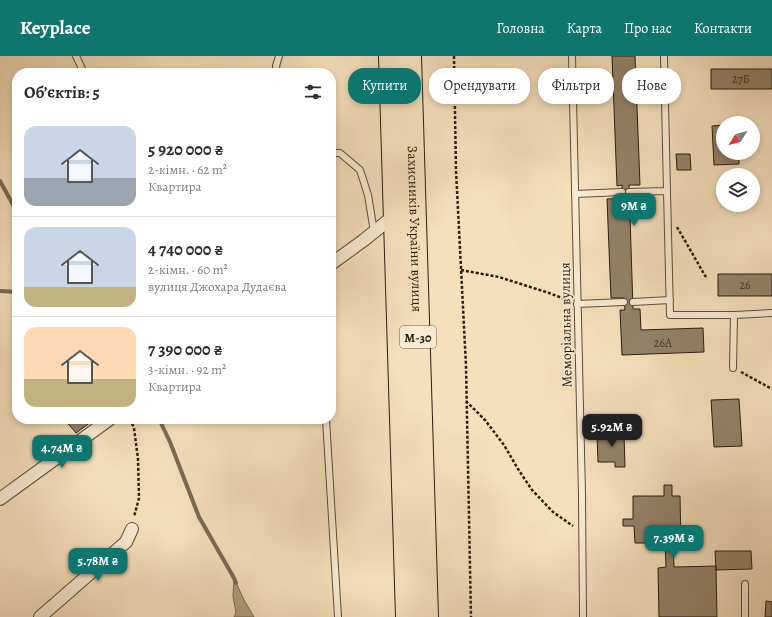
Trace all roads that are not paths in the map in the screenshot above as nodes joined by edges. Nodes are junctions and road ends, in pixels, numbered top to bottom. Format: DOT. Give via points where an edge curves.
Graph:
graph roads {
  1 [pos="76,56"];
  2 [pos="279,56"];
  3 [pos="390,56"];
  4 [pos="410,56"];
  5 [pos="572,56"];
  6 [pos="664,56"];
  7 [pos="82,68"];
  8 [pos="276,68"];
  9 [pos="336,153"];
  10 [pos="667,191"];
  11 [pos="622,192"];
  12 [pos="629,192"];
  13 [pos="575,194"];
  14 [pos="395,215"];
  15 [pos="374,232"];
  16 [pos="336,260"];
  17 [pos="670,300"];
  18 [pos="624,302"];
  19 [pos="633,302"];
  20 [pos="578,304"];
  21 [pos="772,313"];
  22 [pos="734,315"];
  23 [pos="733,368"];
  24 [pos="103,424"];
  25 [pos="326,424"];
  26 [pos="0,499"];
  27 [pos="132,529"];
  28 [pos="745,584"];
  29 [pos="40,617"];
  30 [pos="338,617"];
  31 [pos="407,617"];
  32 [pos="427,617"];
  33 [pos="583,617"];
  34 [pos="745,617"];
  1 -- 7 [label="lane"];
  2 -- 8 [label="lane"];
  3 -- 14 [label="highway, Захисників України вулиця / М-30"];
  4 -- 32 [label="highway, Захисників України вулиця / М-30"];
  5 -- 13 [label="lane, Меморіальна вулиця"];
  6 -- 10 [label="lane"];
  9 -- 15 [label="lane" via="340,153 360,170 368,195"];
  10 -- 12 [label="lane"];
  10 -- 17 [label="lane"];
  11 -- 13 [label="lane"];
  13 -- 20 [label="lane, Меморіальна вулиця"];
  14 -- 15 [label="street"];
  14 -- 31 [label="highway, Захисників України вулиця / М-30"];
  15 -- 16 [label="street"];
  17 -- 19 [label="lane"];
  17 -- 22 [label="lane" via="670,316"];
  18 -- 20 [label="lane"];
  20 -- 33 [label="lane, Меморіальна вулиця"];
  21 -- 22 [label="lane"];
  22 -- 23 [label="lane"];
  24 -- 26 [label="street"];
  25 -- 30 [label="lane"];
  27 -- 29 [label="street" via="126,542"];
  28 -- 34 [label="lane"];
}
